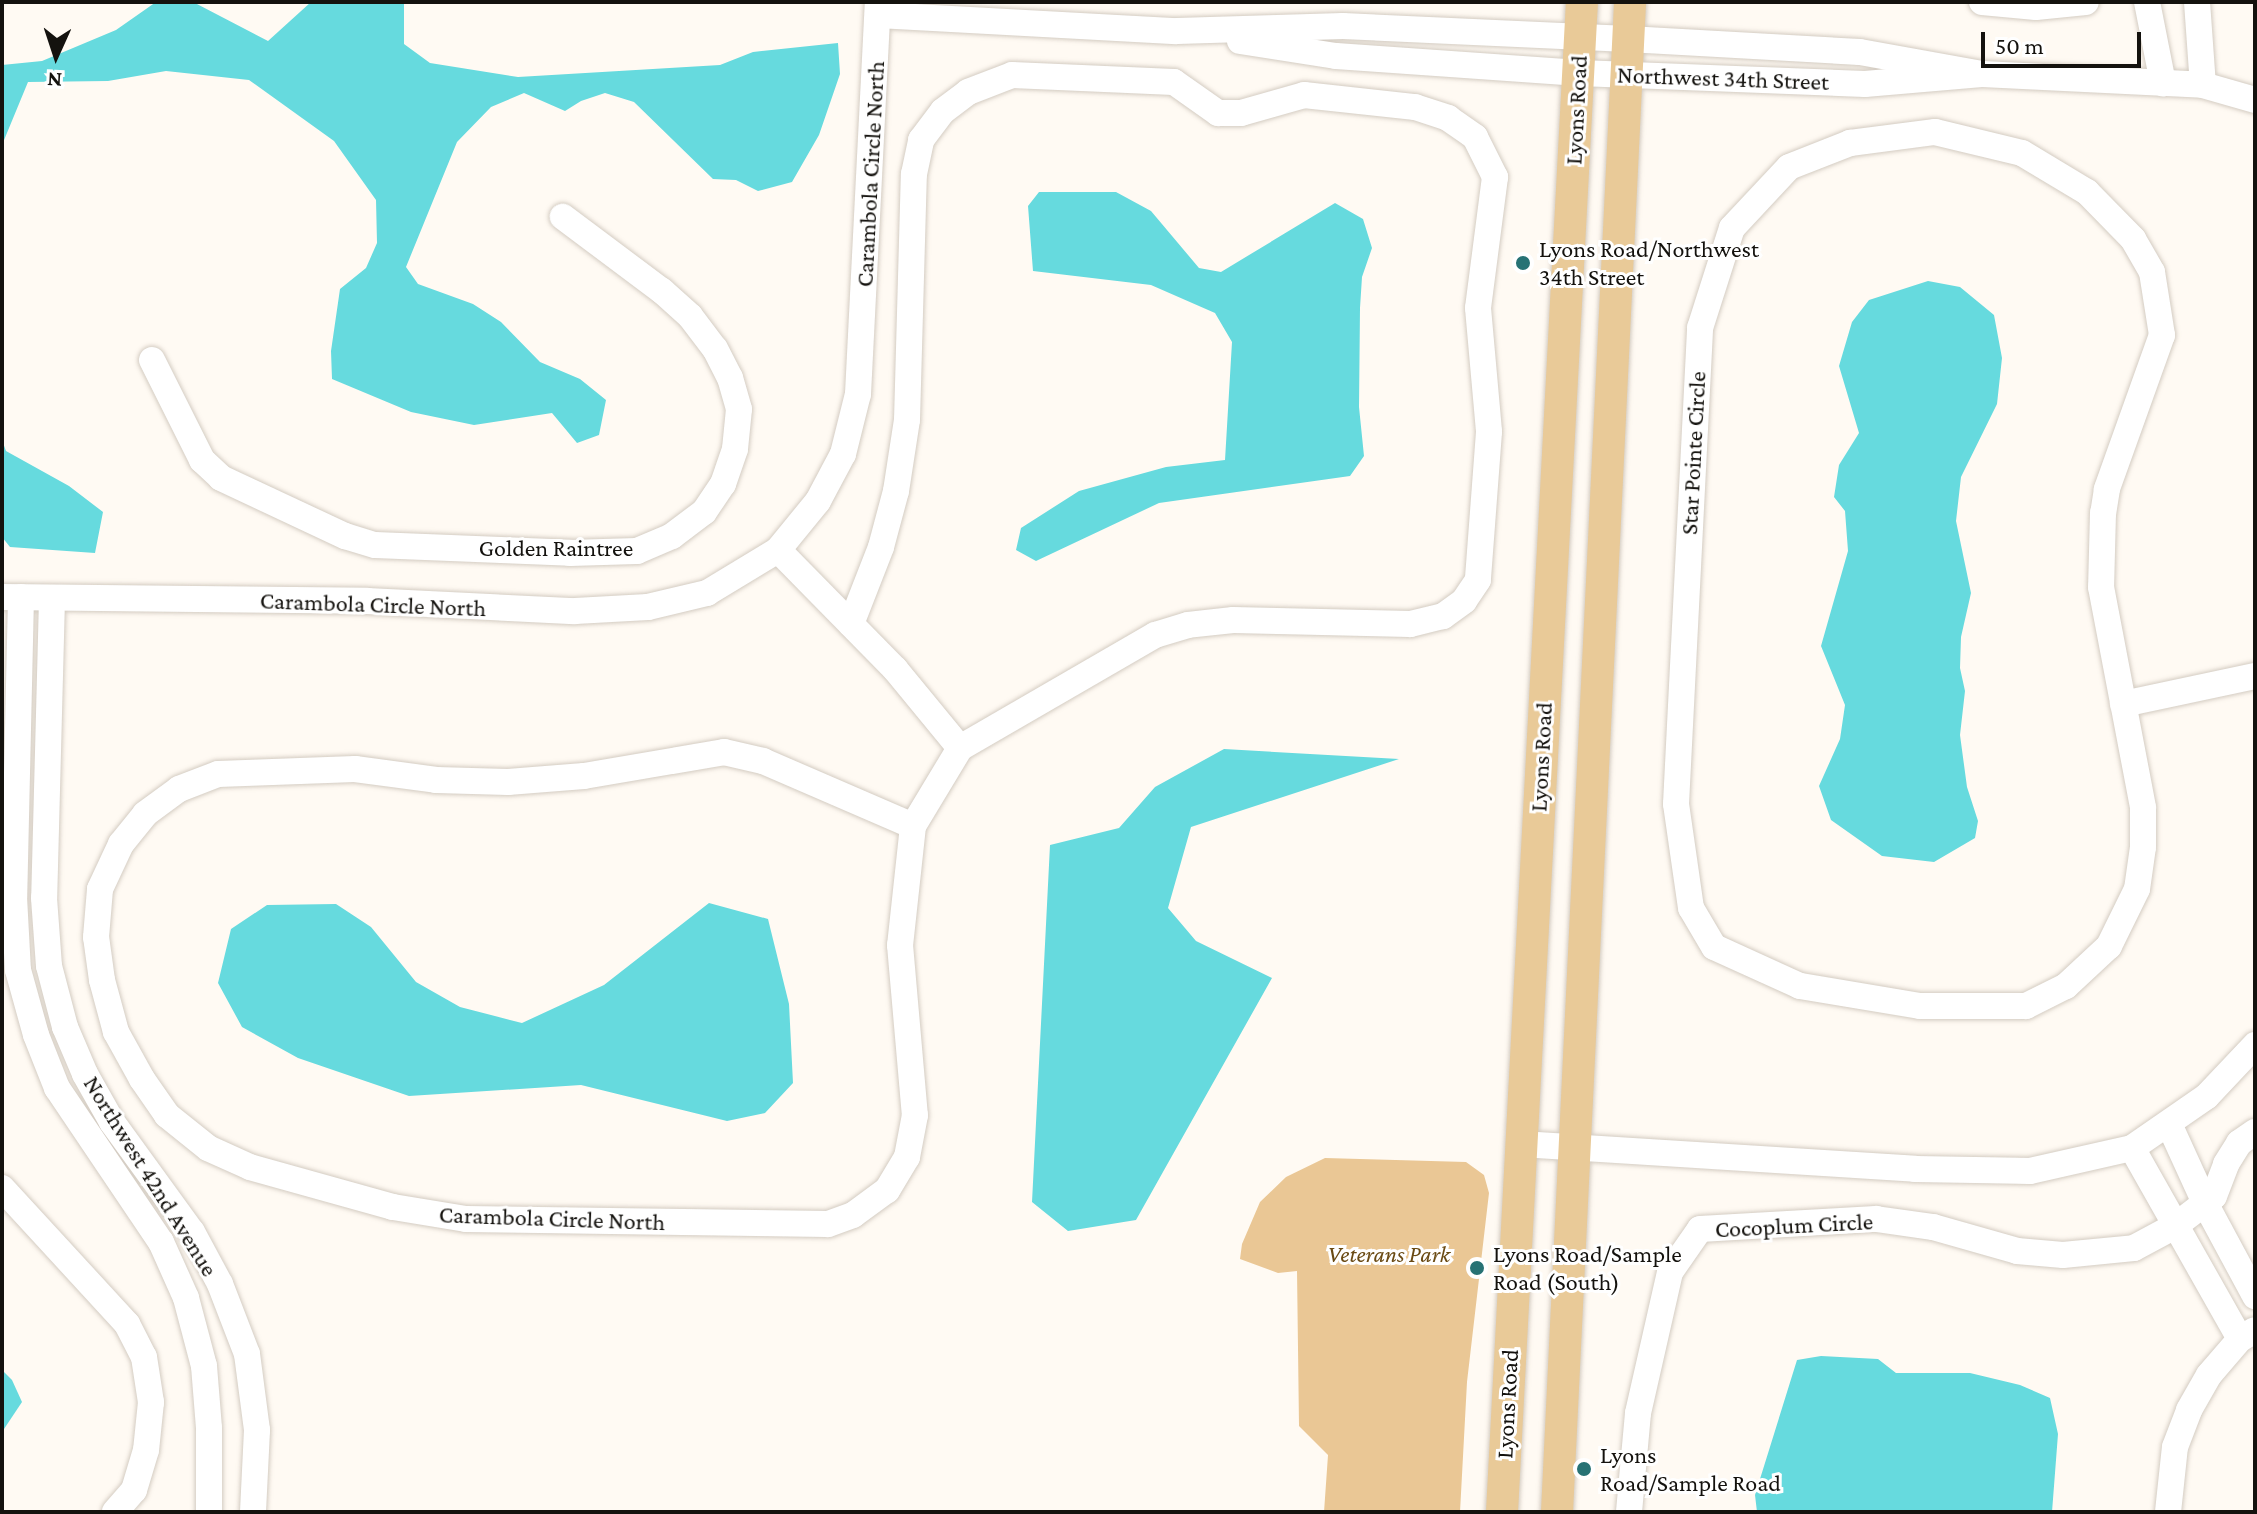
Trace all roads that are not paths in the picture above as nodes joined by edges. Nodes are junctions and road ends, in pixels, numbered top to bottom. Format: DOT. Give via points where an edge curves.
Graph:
graph roads {
  1 [pos="1582,2"];
  2 [pos="1630,2"];
  3 [pos="1982,2"];
  4 [pos="2086,2"];
  5 [pos="2147,2"];
  6 [pos="2197,2"];
  7 [pos="878,9"];
  8 [pos="1177,31"];
  9 [pos="1580,36"];
  10 [pos="1628,39"];
  11 [pos="1579,73"];
  12 [pos="1626,73"];
  13 [pos="1982,74"];
  14 [pos="2163,83"];
  15 [pos="2203,85"];
  16 [pos="2255,100"];
  17 [pos="563,217"];
  18 [pos="152,360"];
  19 [pos="778,550"];
  20 [pos="11,597"];
  21 [pos="52,599"];
  22 [pos="851,624"];
  23 [pos="2255,676"];
  24 [pos="2123,704"];
  25 [pos="960,748"];
  26 [pos="913,826"];
  27 [pos="2255,1045"];
  28 [pos="2169,1124"];
  29 [pos="2255,1132"];
  30 [pos="1521,1144"];
  31 [pos="1573,1147"];
  32 [pos="2132,1148"];
  33 [pos="2,1188"];
  34 [pos="2205,1203"];
  35 [pos="2175,1226"];
  36 [pos="2255,1296"];
  37 [pos="2247,1335"];
  38 [pos="115,1512"];
  39 [pos="209,1512"];
  40 [pos="253,1512"];
  41 [pos="1502,1512"];
  42 [pos="1557,1512"];
  43 [pos="1629,1512"];
  44 [pos="2168,1512"];
  1 -- 9 [label="main road, Lyons Road"];
  2 -- 10 [label="main road, Lyons Road"];
  3 -- 4 [label="street" via="2036,7"];
  5 -- 14 [label="street"];
  6 -- 15 [label="street"];
  7 -- 8 [label="street, Northwest 34th Street"];
  7 -- 19 [label="street, Carambola Circle North" via="858,394 843,454 818,501"];
  8 -- 9 [label="street, Northwest 34th Street" via="1343,26"];
  8 -- 11 [label="street, Northwest 34th Street" via="1336,56"];
  9 -- 10 [label="street, Northwest 34th Street"];
  9 -- 11 [label="main road, Lyons Road"];
  10 -- 12 [label="main road, Lyons Road"];
  10 -- 13 [label="street, Northwest 34th Street" via="1860,52"];
  11 -- 12 [label="street, Northwest 34th Street"];
  11 -- 30 [label="main road, Lyons Road"];
  12 -- 13 [label="street, Northwest 34th Street" via="1865,84"];
  12 -- 31 [label="main road, Lyons Road"];
  13 -- 14 [label="street, Northwest 34th Street"];
  14 -- 15 [label="street, Northwest 34th Street"];
  15 -- 16 [label="street, Northwest 34th Street"];
  17 -- 18 [label="street, Golden Raintree" via="690,316 720,358 739,409 735,449 723,484 704,512 672,536 637,551 375,545 345,536 221,478 202,460"];
  19 -- 21 [label="street, Carambola Circle North" via="707,593 633,608"];
  19 -- 22 [label="street"];
  20 -- 21 [label="street, Carambola Circle North"];
  20 -- 39 [label="street, Northwest 42nd Avenue" via="18,970 57,1088 161,1242 186,1298 204,1366"];
  21 -- 40 [label="street, Northwest 42nd Avenue" via="44,898 49,966 65,1027 85,1074 112,1122 192,1232 220,1284 247,1354 257,1430"];
  22 -- 25 [label="street"];
  22 -- 25 [label="street" via="896,491 907,420 914,174 921,140 943,111 968,92 1012,75 1174,82 1218,113 1241,113 1304,95 1415,107 1448,118 1475,137 1495,177 1478,308 1488,447 1478,580 1464,601 1443,616 1410,624 1233,620 1188,625 1155,635"];
  23 -- 24 [label="street"];
  24 -- 24 [label="street, Star Pointe Circle" via="2101,587 2103,513 2162,335 2152,272 2133,239 2087,192 2022,153 1935,132 1850,143 1789,167 1732,228 1700,328 1676,804 1691,908 1714,947 1800,986 1920,1006 2026,1006 2066,986 2109,946 2137,889 2143,808"];
  25 -- 26 [label="street, Carambola Circle North"];
  26 -- 26 [label="street, Carambola Circle North" via="900,945 915,1115 907,1157 887,1190 853,1215 828,1224 466,1219 393,1207 250,1167 208,1148 167,1115 116,1032 102,980 96,937 100,889 121,844 145,814 179,789 218,774 355,769 436,780 508,782 584,776 724,752 763,761"];
  27 -- 28 [label="street" via="2207,1096"];
  28 -- 32 [label="street"];
  28 -- 34 [label="street"];
  29 -- 34 [label="street, Cocoplum Circle" via="2239,1143 2214,1196"];
  30 -- 31 [label="street"];
  30 -- 41 [label="main road, Lyons Road"];
  31 -- 32 [label="street" via="1915,1169 2030,1171"];
  31 -- 42 [label="main road, Lyons Road"];
  32 -- 35 [label="street"];
  33 -- 38 [label="street" via="127,1324 144,1357 151,1402 146,1450 134,1490"];
  34 -- 35 [label="street, Cocoplum Circle"];
  34 -- 36 [label="street"];
  35 -- 37 [label="street"];
  35 -- 43 [label="street, Cocoplum Circle" via="2134,1248 2063,1255 2017,1251 1933,1227 1876,1219 1700,1229 1670,1272 1638,1413"];
  37 -- 44 [label="street" via="2209,1375 2189,1410 2175,1447"];
}
